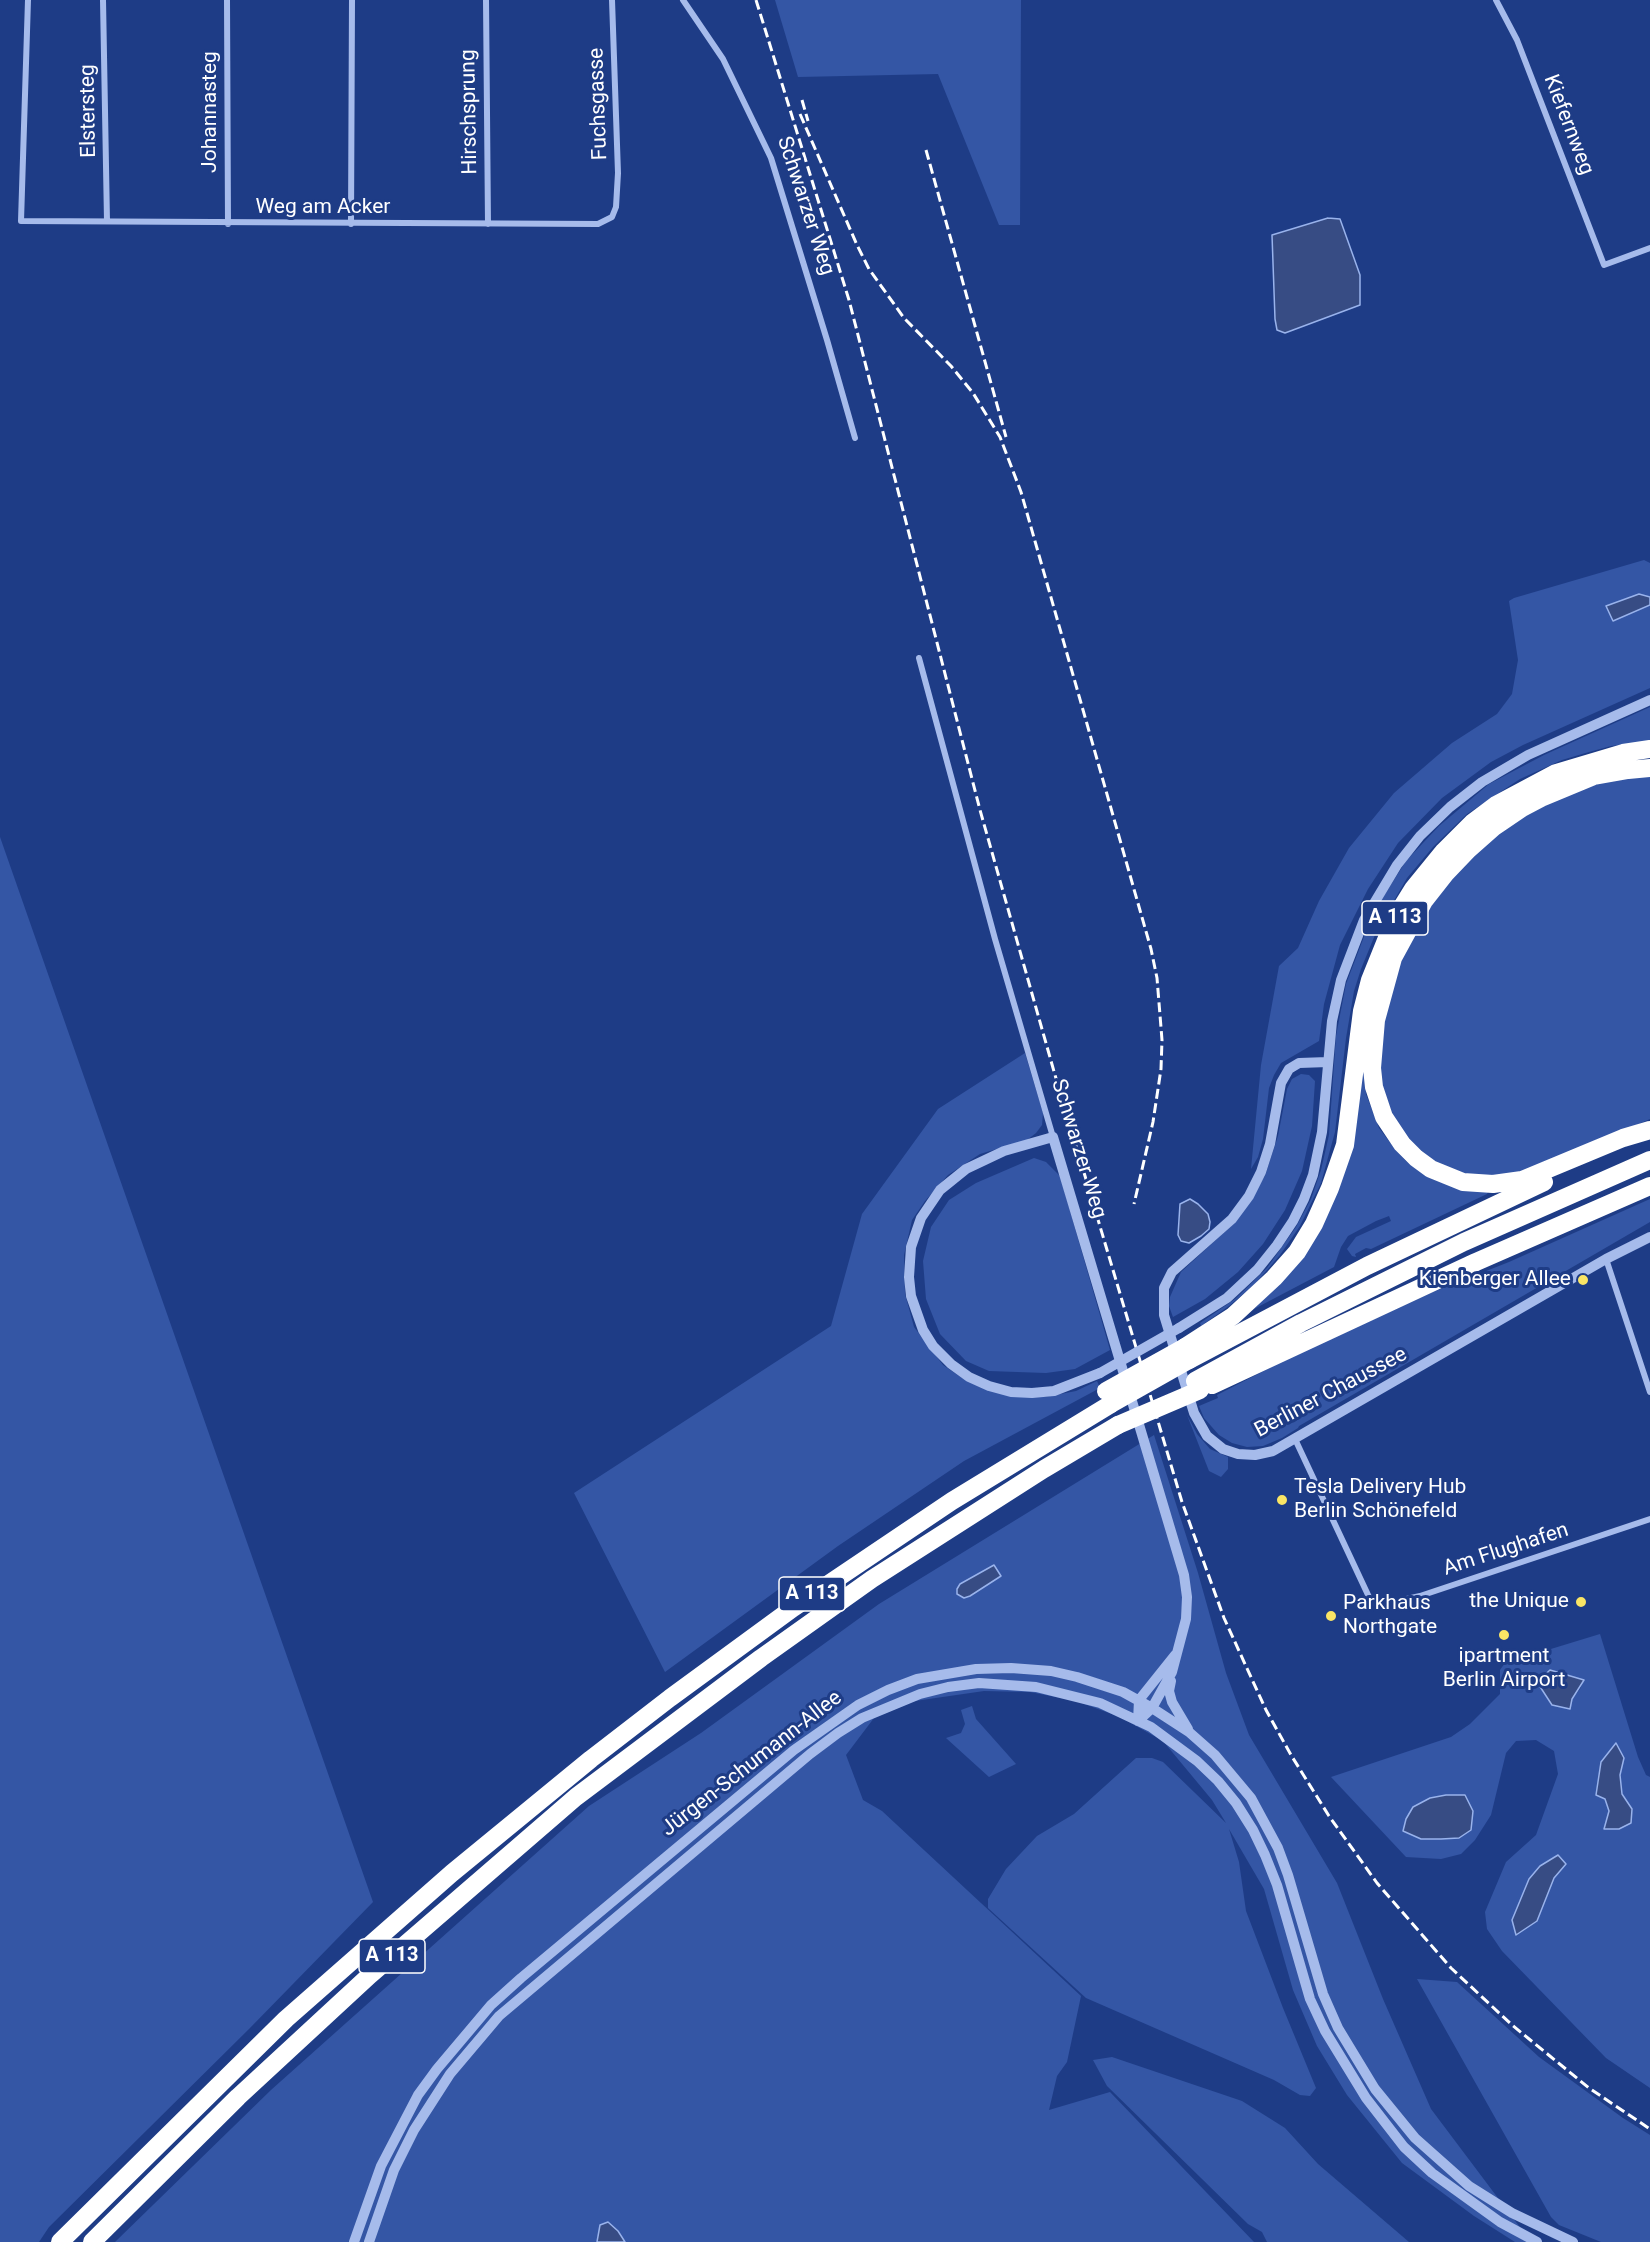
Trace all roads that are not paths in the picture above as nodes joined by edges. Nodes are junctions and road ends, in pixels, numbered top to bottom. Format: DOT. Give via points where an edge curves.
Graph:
graph roads {
  1 [pos="28,0"];
  2 [pos="103,0"];
  3 [pos="227,0"];
  4 [pos="352,0"];
  5 [pos="486,0"];
  6 [pos="612,0"];
  7 [pos="683,0"];
  8 [pos="1496,0"];
  9 [pos="616,207"];
  10 [pos="107,221"];
  11 [pos="228,224"];
  12 [pos="351,224"];
  13 [pos="488,224"];
  14 [pos="1650,248"];
  15 [pos="855,438"];
  16 [pos="919,658"];
  17 [pos="1650,700"];
  18 [pos="1650,749"];
  19 [pos="1650,768"];
  20 [pos="1328,1062"];
  21 [pos="1650,1130"];
  22 [pos="1650,1135"];
  23 [pos="1053,1137"];
  24 [pos="1650,1160"];
  25 [pos="1650,1187"];
  26 [pos="1650,1237"];
  27 [pos="1606,1259"];
  28 [pos="1187,1353"];
  29 [pos="1197,1386"];
  30 [pos="1650,1392"];
  31 [pos="1295,1439"];
  32 [pos="1650,1519"];
  33 [pos="1178,1652"];
  34 [pos="1172,1672"];
  35 [pos="1139,1700"];
  36 [pos="1152,1708"];
  37 [pos="1138,1721"];
  38 [pos="1189,1732"];
  39 [pos="60,2242"];
  40 [pos="92,2242"];
  41 [pos="354,2242"];
  42 [pos="369,2242"];
  43 [pos="1537,2242"];
  44 [pos="1573,2242"];
  1 -- 10 [label="street, Weg am Acker" via="21,221"];
  2 -- 10 [label="street, Elstersteg"];
  3 -- 11 [label="street, Johannasteg"];
  4 -- 12 [label="street"];
  5 -- 13 [label="street, Hirschsprung"];
  6 -- 9 [label="street, Fuchsgasse"];
  7 -- 15 [label="street, Schwarzer Weg" via="723,58 766,145"];
  8 -- 14 [label="street, Kiefernweg" via="1517,40 1604,265"];
  9 -- 13 [label="street, Weg am Acker" via="612,217 598,224"];
  10 -- 11 [label="street, Weg am Acker"];
  11 -- 12 [label="street, Weg am Acker"];
  12 -- 13 [label="street, Weg am Acker"];
  16 -- 23 [label="street, Schwarzer Weg"];
  17 -- 20 [label="street" via="1510,765 1458,800 1420,837 1374,899 1351,950 1332,1021"];
  18 -- 28 [label="highway, A 113" via="1556,773 1496,805 1444,851 1413,889 1395,918 1370,980 1362,1011 1345,1145 1314,1224 1297,1252 1274,1278"];
  19 -- 21 [label="highway" via="1594,776 1541,798 1494,827 1446,873 1424,901 1393,958 1376,1020 1372,1068 1384,1117 1402,1144 1431,1169 1463,1182 1493,1185 1522,1180"];
  20 -- 23 [label="street, bridge" via="1322,1132 1307,1191 1293,1221 1246,1281 1227,1298 1100,1373 1054,1391 1011,1392 969,1377 933,1346 911,1296 911,1247 921,1218 940,1190 966,1169 1004,1151"];
  20 -- 31 [label="street, Berliner Chaussee" via="1299,1063 1289,1069 1281,1083 1270,1144 1249,1196 1232,1219 1172,1272 1164,1288 1163,1306 1171,1338 1194,1413 1207,1436 1238,1455 1267,1454"];
  22 -- 28 [label="highway, A 113"];
  23 -- 33 [label="street, Schwarzer Weg" via="1184,1575 1186,1619"];
  24 -- 29 [label="highway" via="1453,1247 1301,1323"];
  25 -- 29 [label="highway"];
  26 -- 27 [label="street, Berliner Chaussee"];
  27 -- 30 [label="street"];
  27 -- 31 [label="street, Berliner Chaussee"];
  28 -- 39 [label="highway, A 113, bridge" via="1108,1398 893,1539 670,1698 550,1792 286,2019"];
  29 -- 40 [label="highway, A 113, bridge" via="1044,1468 863,1585 576,1797 370,1975 238,2097"];
  31 -- 32 [label="street, Am Flughafen" via="1369,1597 1380,1605 1420,1596"];
  33 -- 34 [label="street, Schwarzer Weg"];
  33 -- 35 [label="street, Schwarzer Weg"];
  34 -- 36 [label="street, Schwarzer Weg"];
  34 -- 38 [label="street" via="1172,1702"];
  35 -- 36 [label="street, Jürgen-Schumann-Allee"];
  35 -- 37 [label="street"];
  35 -- 41 [label="street, Jürgen-Schumann-Allee" via="1097,1683 1051,1671 976,1669 888,1690 831,1722 491,2005 437,2069 401,2124 381,2166"];
  36 -- 37 [label="street, Schwarzer Weg"];
  36 -- 38 [label="street, Jürgen-Schumann-Allee"];
  37 -- 42 [label="street, Jürgen-Schumann-Allee" via="1074,1695 1036,1687 979,1683 920,1694 862,1718 838,1733 499,2016 450,2074 414,2130 394,2170"];
  37 -- 43 [label="street, Jürgen-Schumann-Allee" via="1218,1781 1253,1830 1277,1885 1310,1999 1366,2098 1404,2146 1432,2173 1500,2222"];
  38 -- 44 [label="street, Jürgen-Schumann-Allee" via="1230,1772 1266,1823 1288,1875 1323,1994 1338,2028 1375,2089 1415,2138 1469,2186 1530,2223"];
}
